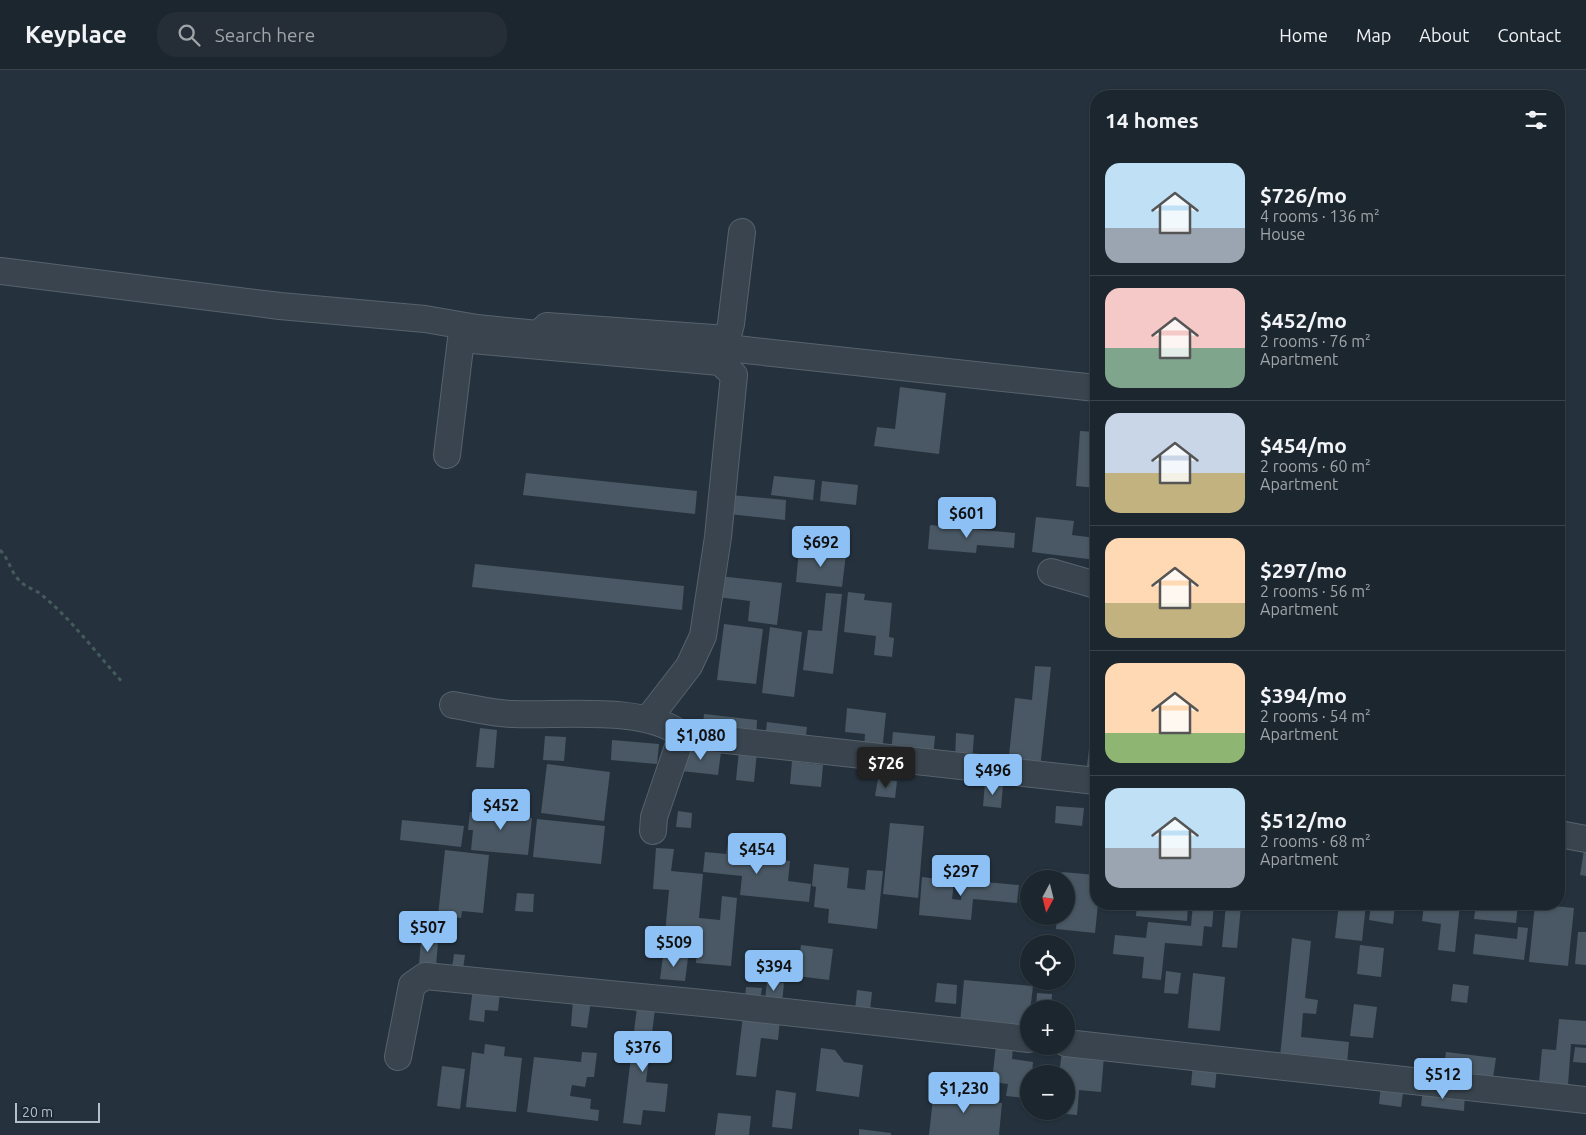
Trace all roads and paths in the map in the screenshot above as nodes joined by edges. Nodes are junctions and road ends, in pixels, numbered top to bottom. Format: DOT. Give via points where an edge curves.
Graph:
graph roads {
  1 [pos="742,232"];
  2 [pos="0,271"];
  3 [pos="724,351"];
  4 [pos="1090,387"];
  5 [pos="447,455"];
  6 [pos="0,550"];
  7 [pos="1051,572"];
  8 [pos="1090,583"];
  9 [pos="123,683"];
  10 [pos="453,705"];
  11 [pos="648,719"];
  12 [pos="682,736"];
  13 [pos="1090,780"];
  14 [pos="653,831"];
  15 [pos="1565,835"];
  16 [pos="1586,839"];
  17 [pos="1020,1038"];
  18 [pos="1075,1044"];
  19 [pos="398,1057"];
  20 [pos="1586,1100"];
  1 -- 3 [label="street" via="731,324"];
  2 -- 3 [label="street" via="280,306 425,319 477,328 538,334 547,326"];
  3 -- 4 [label="street" via="736,349"];
  3 -- 5 [label="street" via="461,339"];
  3 -- 11 [label="street" via="734,375 718,537 703,636 689,666"];
  6 -- 9 [label="path" via="8,558 18,579 41,594"];
  7 -- 8 [label="street"];
  10 -- 11 [label="street" via="511,714"];
  11 -- 12 [label="street" via="672,728"];
  12 -- 13 [label="street"];
  12 -- 14 [label="street" via="654,817"];
  15 -- 16 [label="street"];
  17 -- 19 [label="street" via="425,976 412,985"];
  18 -- 20 [label="street"];
}
